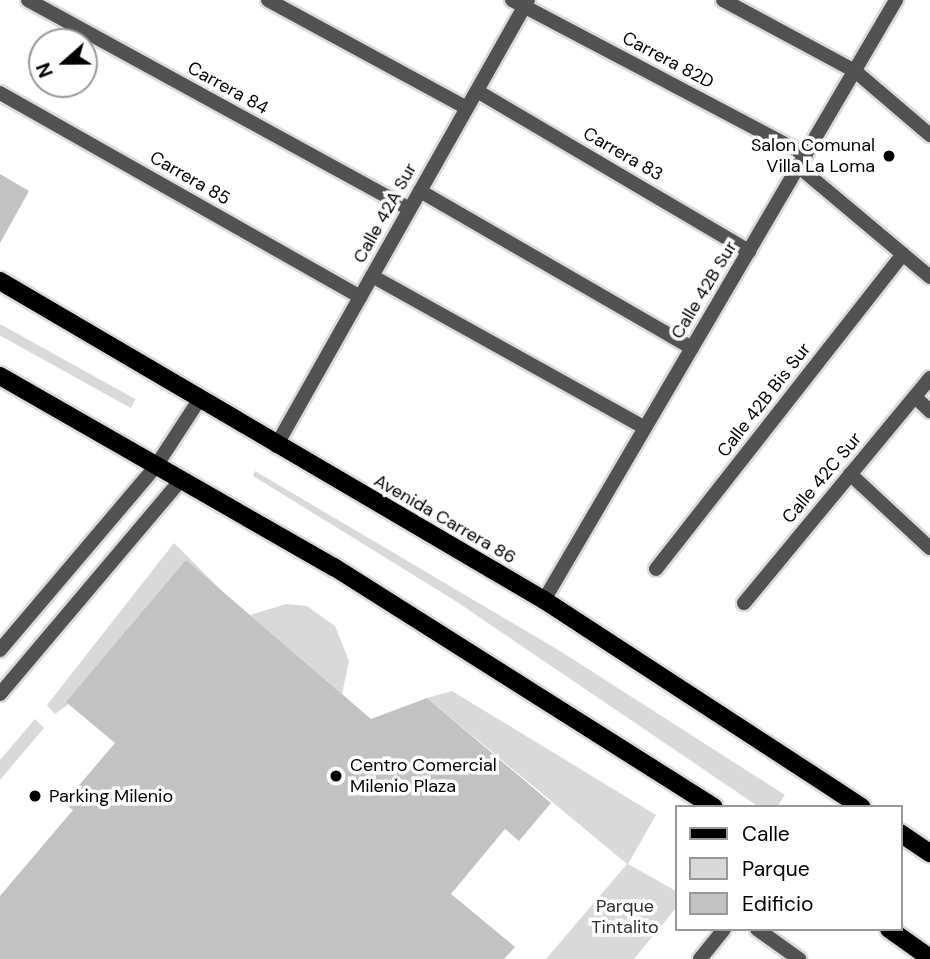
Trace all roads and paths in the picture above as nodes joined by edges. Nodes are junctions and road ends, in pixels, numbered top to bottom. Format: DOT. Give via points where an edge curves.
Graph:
graph roads {
  1 [pos="28,0"];
  2 [pos="268,0"];
  3 [pos="723,0"];
  4 [pos="897,0"];
  5 [pos="521,2"];
  6 [pos="855,71"];
  7 [pos="477,91"];
  8 [pos="0,93"];
  9 [pos="467,108"];
  10 [pos="930,135"];
  11 [pos="802,161"];
  12 [pos="420,191"];
  13 [pos="410,209"];
  14 [pos="749,251"];
  15 [pos="903,254"];
  16 [pos="372,276"];
  17 [pos="930,277"];
  18 [pos="0,281"];
  19 [pos="360,297"];
  20 [pos="692,348"];
  21 [pos="0,376"];
  22 [pos="930,378"];
  23 [pos="915,397"];
  24 [pos="199,400"];
  25 [pos="930,411"];
  26 [pos="645,428"];
  27 [pos="276,446"];
  28 [pos="156,466"];
  29 [pos="850,474"];
  30 [pos="181,480"];
  31 [pos="930,548"];
  32 [pos="656,569"];
  33 [pos="544,600"];
  34 [pos="744,603"];
  35 [pos="0,650"];
  36 [pos="0,694"];
  37 [pos="710,805"];
  38 [pos="858,805"];
  39 [pos="902,834"];
  40 [pos="930,853"];
  41 [pos="722,931"];
  42 [pos="760,931"];
  43 [pos="892,931"];
  44 [pos="930,958"];
  45 [pos="700,959"];
  46 [pos="799,959"];
  1 -- 13 [label="street, Carrera 84"];
  2 -- 9 [label="street"];
  3 -- 6 [label="street"];
  4 -- 6 [label="street, Calle 42B Sur"];
  5 -- 7 [label="street, Calle 42A Sur"];
  5 -- 11 [label="street, Carrera 82D"];
  6 -- 10 [label="street"];
  6 -- 11 [label="street, Calle 42B Sur"];
  7 -- 9 [label="street, Calle 42A Sur"];
  7 -- 14 [label="street, Carrera 83"];
  8 -- 19 [label="street, Carrera 85"];
  9 -- 12 [label="street, Calle 42A Sur"];
  11 -- 14 [label="street, Calle 42B Sur"];
  11 -- 15 [label="street, Carrera 82D"];
  12 -- 13 [label="street, Calle 42A Sur"];
  12 -- 20 [label="street"];
  13 -- 16 [label="street, Calle 42A Sur"];
  14 -- 20 [label="street, Calle 42B Sur"];
  15 -- 17 [label="street, Carrera 82D"];
  15 -- 32 [label="street, Calle 42B Bis Sur"];
  16 -- 19 [label="street, Calle 42A Sur"];
  16 -- 26 [label="street"];
  18 -- 24 [label="main road, Avenida Carrera 86"];
  19 -- 27 [label="street, Calle 42A Sur"];
  20 -- 26 [label="street, Calle 42B Sur"];
  21 -- 28 [label="main road"];
  22 -- 23 [label="street, Calle 42C Sur"];
  23 -- 25 [label="street"];
  23 -- 29 [label="street, Calle 42C Sur"];
  24 -- 27 [label="main road, Avenida Carrera 86"];
  24 -- 28 [label="street"];
  26 -- 33 [label="street, Calle 42B Sur"];
  27 -- 33 [label="main road, Avenida Carrera 86"];
  28 -- 30 [label="main road"];
  28 -- 35 [label="street"];
  29 -- 31 [label="street"];
  29 -- 34 [label="street, Calle 42C Sur"];
  30 -- 36 [label="street"];
  30 -- 37 [label="main road" via="334,566"];
  33 -- 38 [label="main road, Avenida Carrera 86"];
  39 -- 40 [label="main road"];
  41 -- 45 [label="street"];
  42 -- 46 [label="street"];
  43 -- 44 [label="main road"];
}
